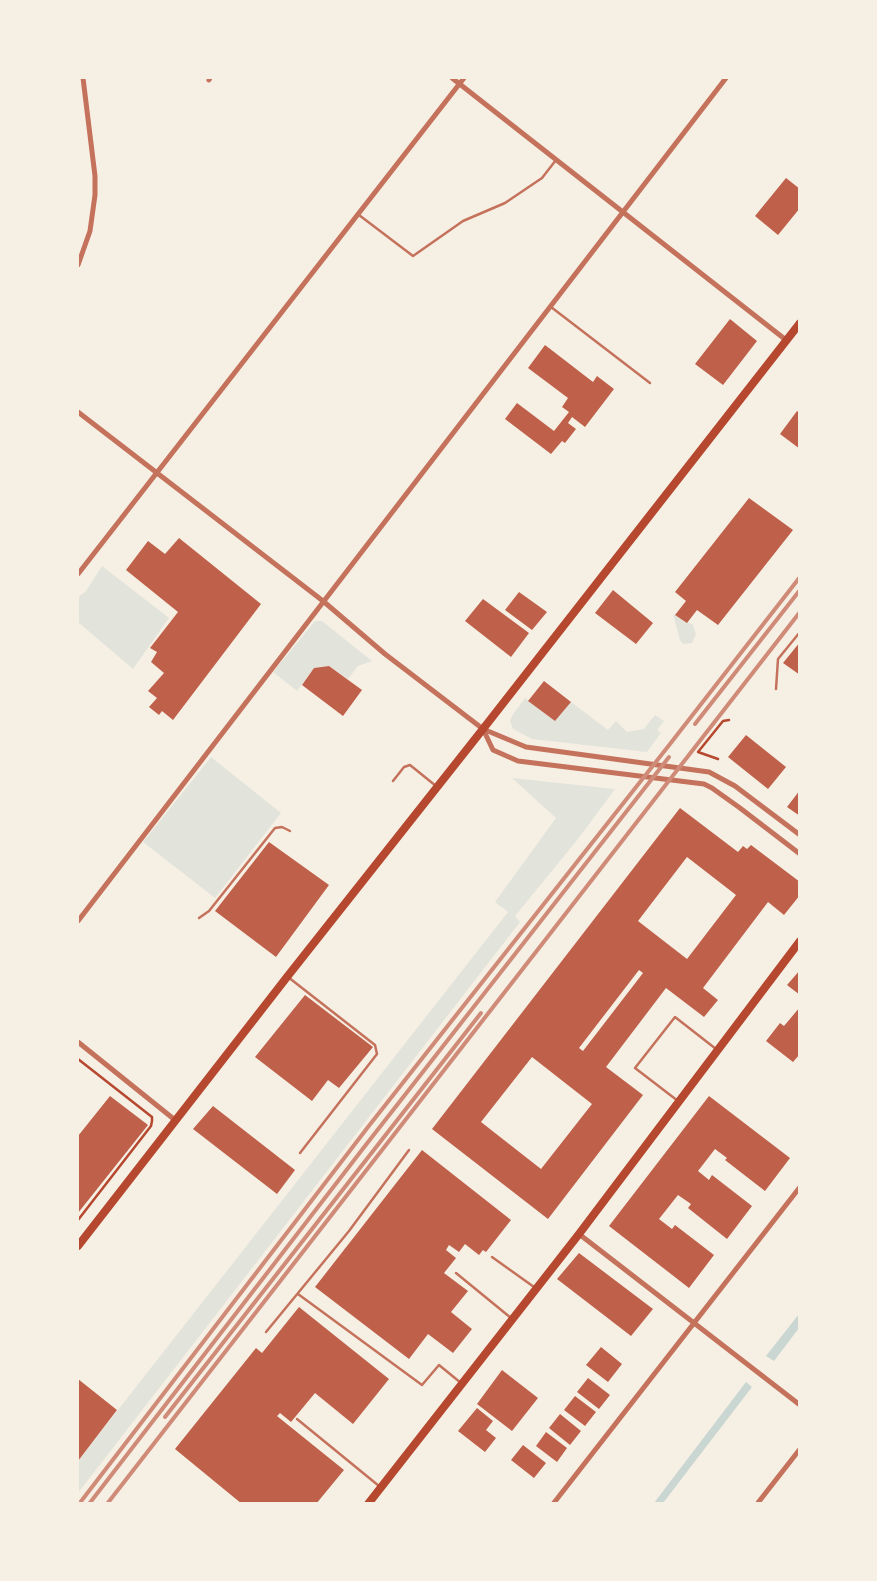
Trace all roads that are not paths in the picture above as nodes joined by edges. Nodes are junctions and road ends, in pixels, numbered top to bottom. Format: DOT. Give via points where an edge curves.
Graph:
graph roads {
  1 [pos="84,78"];
  2 [pos="452,78"];
  3 [pos="464,78"];
  4 [pos="726,78"];
  5 [pos="460,83"];
  6 [pos="556,159"];
  7 [pos="623,211"];
  8 [pos="358,214"];
  9 [pos="800,234"];
  10 [pos="800,241"];
  11 [pos="78,265"];
  12 [pos="550,306"];
  13 [pos="800,323"];
  14 [pos="786,340"];
  15 [pos="650,383"];
  16 [pos="78,412"];
  17 [pos="156,473"];
  18 [pos="78,574"];
  19 [pos="323,601"];
  20 [pos="800,632"];
  21 [pos="776,689"];
  22 [pos="483,729"];
  23 [pos="393,781"];
  24 [pos="436,786"];
  25 [pos="290,831"];
  26 [pos="800,835"];
  27 [pos="800,854"];
  28 [pos="199,918"];
  29 [pos="78,921"];
  30 [pos="800,941"];
  31 [pos="287,976"];
  32 [pos="78,1042"];
  33 [pos="718,1050"];
  34 [pos="678,1101"];
  35 [pos="175,1120"];
  36 [pos="409,1150"];
  37 [pos="300,1153"];
  38 [pos="800,1187"];
  39 [pos="579,1234"];
  40 [pos="78,1246"];
  41 [pos="492,1257"];
  42 [pos="456,1273"];
  43 [pos="536,1288"];
  44 [pos="298,1294"];
  45 [pos="512,1318"];
  46 [pos="694,1322"];
  47 [pos="266,1332"];
  48 [pos="462,1383"];
  49 [pos="800,1405"];
  50 [pos="297,1419"];
  51 [pos="800,1449"];
  52 [pos="380,1487"];
  53 [pos="368,1504"];
  54 [pos="553,1504"];
  55 [pos="757,1504"];
  1 -- 11 [label="street" via="95,194 90,231"];
  2 -- 5 [label="street"];
  3 -- 5 [label="street"];
  4 -- 7 [label="street"];
  5 -- 6 [label="street"];
  5 -- 8 [label="street"];
  6 -- 7 [label="street"];
  6 -- 8 [label="lane" via="542,178 505,204 463,221 413,256"];
  7 -- 12 [label="street"];
  7 -- 14 [label="street"];
  8 -- 17 [label="street"];
  9 -- 10 [label="lane"];
  12 -- 15 [label="lane"];
  12 -- 19 [label="street"];
  13 -- 14 [label="main road"];
  14 -- 22 [label="main road"];
  16 -- 17 [label="street"];
  17 -- 18 [label="street"];
  17 -- 19 [label="street"];
  19 -- 22 [label="street" via="385,654"];
  19 -- 29 [label="street"];
  20 -- 21 [label="lane" via="778,659"];
  22 -- 24 [label="main road"];
  22 -- 26 [label="street" via="526,747 709,772 735,786"];
  22 -- 27 [label="street" via="493,750 518,762 704,784"];
  23 -- 24 [label="lane" via="404,767 410,765"];
  24 -- 31 [label="main road"];
  25 -- 28 [label="lane" via="275,828 209,911"];
  30 -- 33 [label="main road"];
  31 -- 35 [label="main road"];
  31 -- 37 [label="lane" via="375,1045 377,1054"];
  32 -- 35 [label="street"];
  33 -- 34 [label="main road"];
  33 -- 34 [label="lane" via="675,1016 663,1031 635,1068"];
  34 -- 39 [label="main road"];
  35 -- 40 [label="main road"];
  36 -- 44 [label="lane"];
  38 -- 46 [label="street"];
  39 -- 43 [label="main road"];
  39 -- 46 [label="street"];
  41 -- 43 [label="lane"];
  42 -- 45 [label="lane"];
  43 -- 45 [label="main road"];
  44 -- 47 [label="lane"];
  44 -- 48 [label="lane" via="422,1385 439,1365"];
  45 -- 48 [label="main road"];
  46 -- 49 [label="street"];
  46 -- 54 [label="street"];
  48 -- 52 [label="main road"];
  50 -- 52 [label="lane"];
  51 -- 55 [label="street"];
  52 -- 53 [label="main road"];
}
